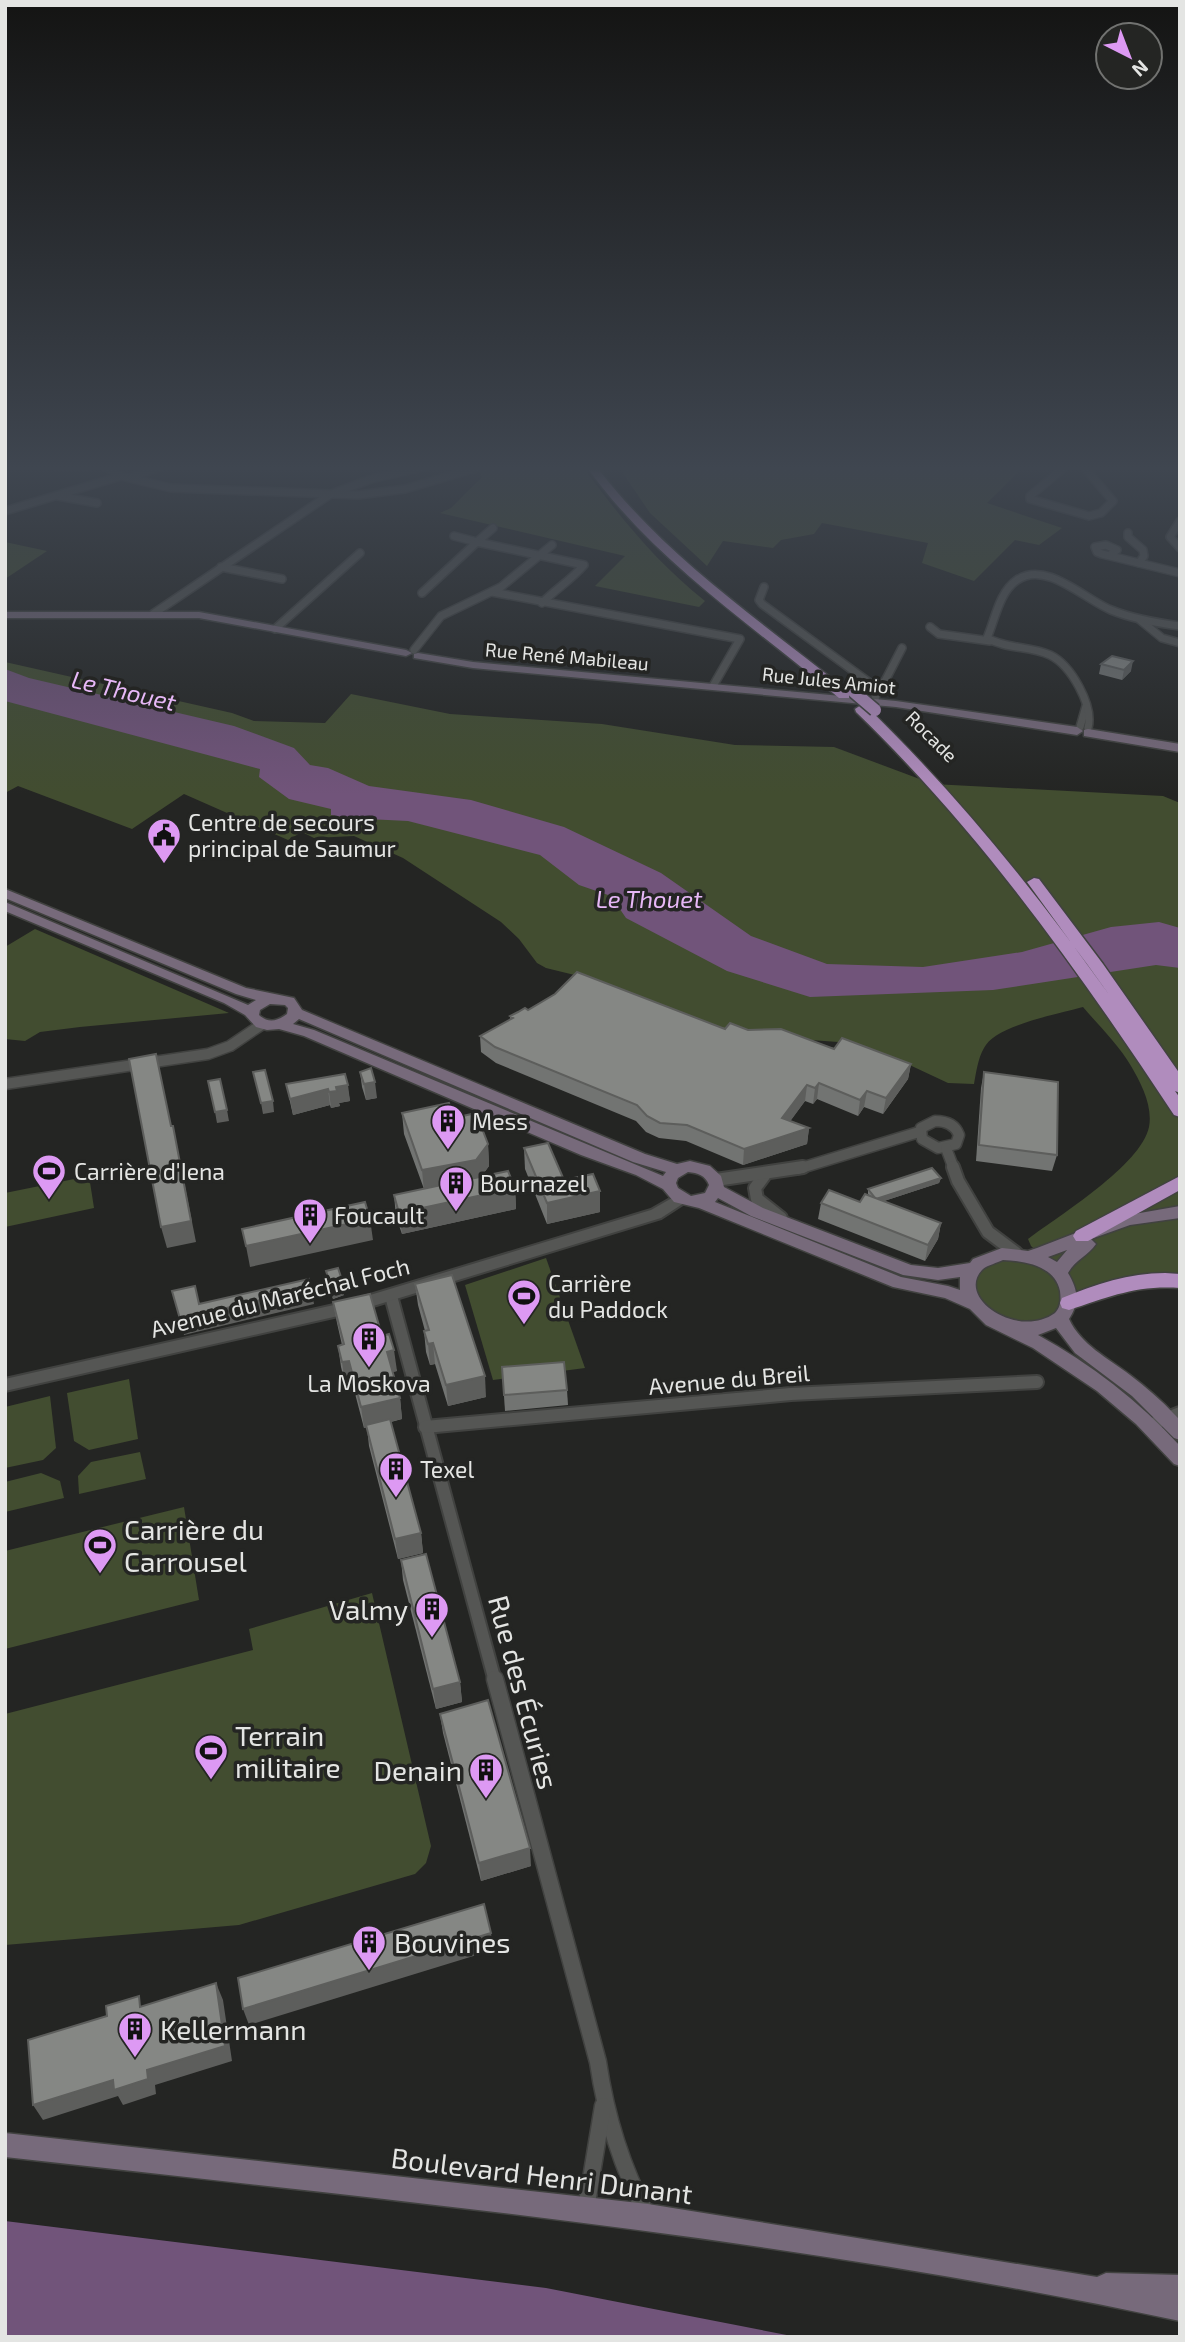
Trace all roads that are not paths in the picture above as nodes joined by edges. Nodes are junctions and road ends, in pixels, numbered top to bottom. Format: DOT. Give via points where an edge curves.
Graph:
graph roads {
  1 [pos="209,575"];
  2 [pos="263,575"];
  3 [pos="335,575"];
  4 [pos="441,575"];
  5 [pos="514,575"];
  6 [pos="575,575"];
  7 [pos="692,575"];
  8 [pos="704,575"];
  9 [pos="282,579"];
  10 [pos="764,587"];
  11 [pos="492,592"];
  12 [pos="422,593"];
  13 [pos="542,603"];
  14 [pos="153,614"];
  15 [pos="5,615"];
  16 [pos="1138,618"];
  17 [pos="1180,626"];
  18 [pos="930,627"];
  19 [pos="275,629"];
  20 [pos="989,641"];
  21 [pos="1180,643"];
  22 [pos="902,648"];
  23 [pos="413,653"];
  24 [pos="713,687"];
  25 [pos="874,687"];
  26 [pos="849,693"];
  27 [pos="870,707"];
  28 [pos="1082,729"];
  29 [pos="1180,748"];
  30 [pos="5,893"];
  31 [pos="5,906"];
  32 [pos="268,999"];
  33 [pos="1119,1004"];
  34 [pos="251,1012"];
  35 [pos="295,1012"];
  36 [pos="280,1024"];
  37 [pos="261,1025"];
  38 [pos="1180,1063"];
  39 [pos="5,1084"];
  40 [pos="1180,1087"];
  41 [pos="1180,1111"];
  42 [pos="919,1132"];
  43 [pos="946,1148"];
  44 [pos="678,1170"];
  45 [pos="764,1176"];
  46 [pos="1180,1182"];
  47 [pos="668,1185"];
  48 [pos="716,1185"];
  49 [pos="679,1199"];
  50 [pos="698,1201"];
  51 [pos="1180,1212"];
  52 [pos="1180,1217"];
  53 [pos="799,1229"];
  54 [pos="1082,1236"];
  55 [pos="1023,1255"];
  56 [pos="972,1269"];
  57 [pos="1059,1274"];
  58 [pos="1180,1281"];
  59 [pos="391,1296"];
  60 [pos="973,1304"];
  61 [pos="1065,1311"];
  62 [pos="1011,1328"];
  63 [pos="1037,1382"];
  64 [pos="5,1385"];
  65 [pos="1165,1418"];
  66 [pos="425,1427"];
  67 [pos="1180,1433"];
  68 [pos="1180,1459"];
  69 [pos="603,2103"];
  70 [pos="5,2145"];
  71 [pos="586,2209"];
  72 [pos="648,2217"];
  73 [pos="1068,2284"];
  74 [pos="1180,2288"];
  75 [pos="1180,2308"];
  1 -- 14 [label="street"];
  2 -- 9 [label="street"];
  3 -- 19 [label="street"];
  4 -- 12 [label="street"];
  5 -- 11 [label="street"];
  6 -- 13 [label="street"];
  7 -- 26 [label="highway"];
  8 -- 26 [label="highway"];
  10 -- 25 [label="street" via="762,604"];
  11 -- 13 [label="street"];
  11 -- 23 [label="street" via="442,616"];
  13 -- 24 [label="street" via="740,639"];
  14 -- 15 [label="main road, Rue René Mabileau"];
  14 -- 19 [label="main road, Rue René Mabileau" via="216,617"];
  16 -- 17 [label="street"];
  16 -- 20 [label="street" via="1100,606 1055,579 1026,576 1009,587"];
  16 -- 21 [label="street" via="1162,638"];
  18 -- 20 [label="street" via="939,634"];
  19 -- 23 [label="main road, Rue René Mabileau"];
  20 -- 28 [label="street" via="1051,655 1088,704 1091,721"];
  22 -- 25 [label="street" via="885,681"];
  23 -- 24 [label="main road, Rue René Mabileau" via="455,663"];
  24 -- 27 [label="main road, Rue Jules Amiot"];
  25 -- 27 [label="street"];
  26 -- 27 [label="highway"];
  27 -- 28 [label="main road, Rue Jules Amiot"];
  27 -- 33 [label="highway" via="1023,877"];
  28 -- 29 [label="main road, Rue Jules Amiot"];
  30 -- 32 [label="main road"];
  31 -- 34 [label="main road"];
  32 -- 34 [label="main road"];
  32 -- 35 [label="main road" via="289,1001"];
  33 -- 38 [label="highway"];
  33 -- 40 [label="highway"];
  33 -- 41 [label="highway"];
  34 -- 37 [label="main road"];
  35 -- 36 [label="main road"];
  35 -- 44 [label="main road" via="639,1158"];
  36 -- 37 [label="main road"];
  36 -- 47 [label="main road"];
  37 -- 39 [label="street" via="240,1041 208,1054"];
  42 -- 43 [label="street" via="929,1145"];
  42 -- 43 [label="street" via="929,1122 952,1125 959,1139"];
  42 -- 45 [label="street"];
  43 -- 55 [label="street" via="992,1236"];
  44 -- 47 [label="main road"];
  44 -- 48 [label="main road" via="700,1168"];
  45 -- 48 [label="street"];
  45 -- 53 [label="street" via="755,1188 757,1199"];
  46 -- 54 [label="highway"];
  47 -- 49 [label="main road"];
  48 -- 50 [label="main road" via="709,1197"];
  48 -- 53 [label="main road" via="740,1204"];
  49 -- 50 [label="main road"];
  49 -- 59 [label="street, Avenue du Maréchal Foch" via="656,1214"];
  50 -- 60 [label="main road" via="900,1283 947,1292"];
  51 -- 54 [label="main road" via="1131,1220"];
  52 -- 57 [label="main road" via="1098,1238 1068,1258"];
  53 -- 56 [label="main road" via="920,1274"];
  54 -- 55 [label="main road" via="1060,1248"];
  55 -- 56 [label="main road" via="990,1256"];
  55 -- 57 [label="main road" via="1046,1263"];
  56 -- 60 [label="main road" via="967,1280"];
  57 -- 61 [label="main road" via="1069,1294"];
  58 -- 61 [label="highway" via="1130,1282"];
  59 -- 64 [label="street, Avenue du Maréchal Foch"];
  59 -- 66 [label="street, Rue des Écuries"];
  60 -- 62 [label="main road" via="989,1319"];
  61 -- 62 [label="main road" via="1053,1324"];
  61 -- 65 [label="main road" via="1067,1333 1079,1346 1133,1386"];
  62 -- 65 [label="main road"];
  63 -- 66 [label="street, Avenue du Breil" via="792,1394"];
  65 -- 67 [label="main road"];
  65 -- 68 [label="main road"];
  66 -- 69 [label="street, Rue des Écuries" via="598,2062"];
  69 -- 71 [label="street, Rue des Écuries"];
  69 -- 72 [label="street, Rue des Écuries" via="625,2175"];
  70 -- 71 [label="main road, Boulevard Henri Dunant"];
  71 -- 72 [label="main road, Boulevard Henri Dunant"];
  72 -- 73 [label="main road, Boulevard Henri Dunant"];
  73 -- 74 [label="main road"];
  73 -- 75 [label="main road"];
}
